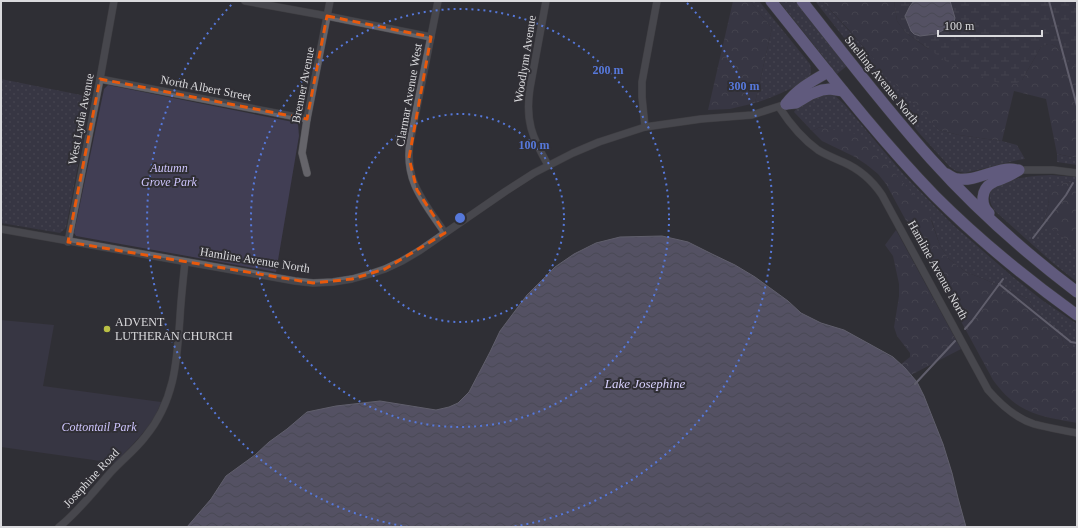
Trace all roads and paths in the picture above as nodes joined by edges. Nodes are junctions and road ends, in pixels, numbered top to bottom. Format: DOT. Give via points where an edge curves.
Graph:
graph roads {
  1 [pos="114,1"];
  2 [pos="245,1"];
  3 [pos="330,1"];
  4 [pos="438,1"];
  5 [pos="546,1"];
  6 [pos="657,1"];
  7 [pos="771,1"];
  8 [pos="802,1"];
  9 [pos="327,16"];
  10 [pos="431,37"];
  11 [pos="828,72"];
  12 [pos="100,79"];
  13 [pos="843,91"];
  14 [pos="782,105"];
  15 [pos="307,119"];
  16 [pos="645,127"];
  17 [pos="548,166"];
  18 [pos="1019,170"];
  19 [pos="307,173"];
  20 [pos="945,173"];
  21 [pos="1077,173"];
  22 [pos="1,229"];
  23 [pos="445,233"];
  24 [pos="68,242"];
  25 [pos="1022,248"];
  26 [pos="185,262"];
  27 [pos="1077,292"];
  28 [pos="1077,315"];
  29 [pos="1077,433"];
  30 [pos="59,527"];
  1 -- 12 [label="street, West Lydia Avenue"];
  2 -- 9 [label="street"];
  3 -- 9 [label="street, Brenner Avenue"];
  4 -- 10 [label="street, Clarmar Avenue West"];
  5 -- 17 [label="street, Woodlynn Avenue" via="528,113 534,137"];
  6 -- 16 [label="street" via="642,82"];
  7 -- 11 [label="highway"];
  8 -- 20 [label="highway, Snelling Avenue North" via="916,142"];
  9 -- 10 [label="street"];
  9 -- 15 [label="street, Brenner Avenue"];
  10 -- 23 [label="street, Clarmar Avenue West" via="409,158 417,190"];
  11 -- 13 [label="highway"];
  11 -- 14 [label="highway" via="793,94"];
  12 -- 15 [label="street, North Albert Street"];
  12 -- 24 [label="street, West Lydia Avenue"];
  13 -- 14 [label="highway" via="822,90 796,103"];
  13 -- 28 [label="highway" via="906,165 958,218 1025,276"];
  14 -- 16 [label="street, Hamline Avenue North" via="752,115"];
  14 -- 29 [label="street, Hamline Avenue North" via="794,129 806,140 820,151 860,172 877,188 988,390 996,400 1033,424"];
  15 -- 19 [label="street, Brenner Avenue" via="302,153"];
  16 -- 17 [label="street, Hamline Avenue North" via="599,142"];
  17 -- 23 [label="street, Hamline Avenue North"];
  18 -- 20 [label="highway" via="1005,170 970,179 957,179"];
  18 -- 21 [label="street"];
  18 -- 25 [label="highway" via="991,183 984,190 982,200 987,211"];
  20 -- 25 [label="highway"];
  22 -- 24 [label="street, Hamline Avenue North"];
  23 -- 26 [label="street, Hamline Avenue North" via="385,269 333,282 295,282"];
  24 -- 26 [label="street, Hamline Avenue North"];
  25 -- 27 [label="highway"];
  26 -- 30 [label="street, Josephine Road" via="176,364 163,408 145,438"];
}
